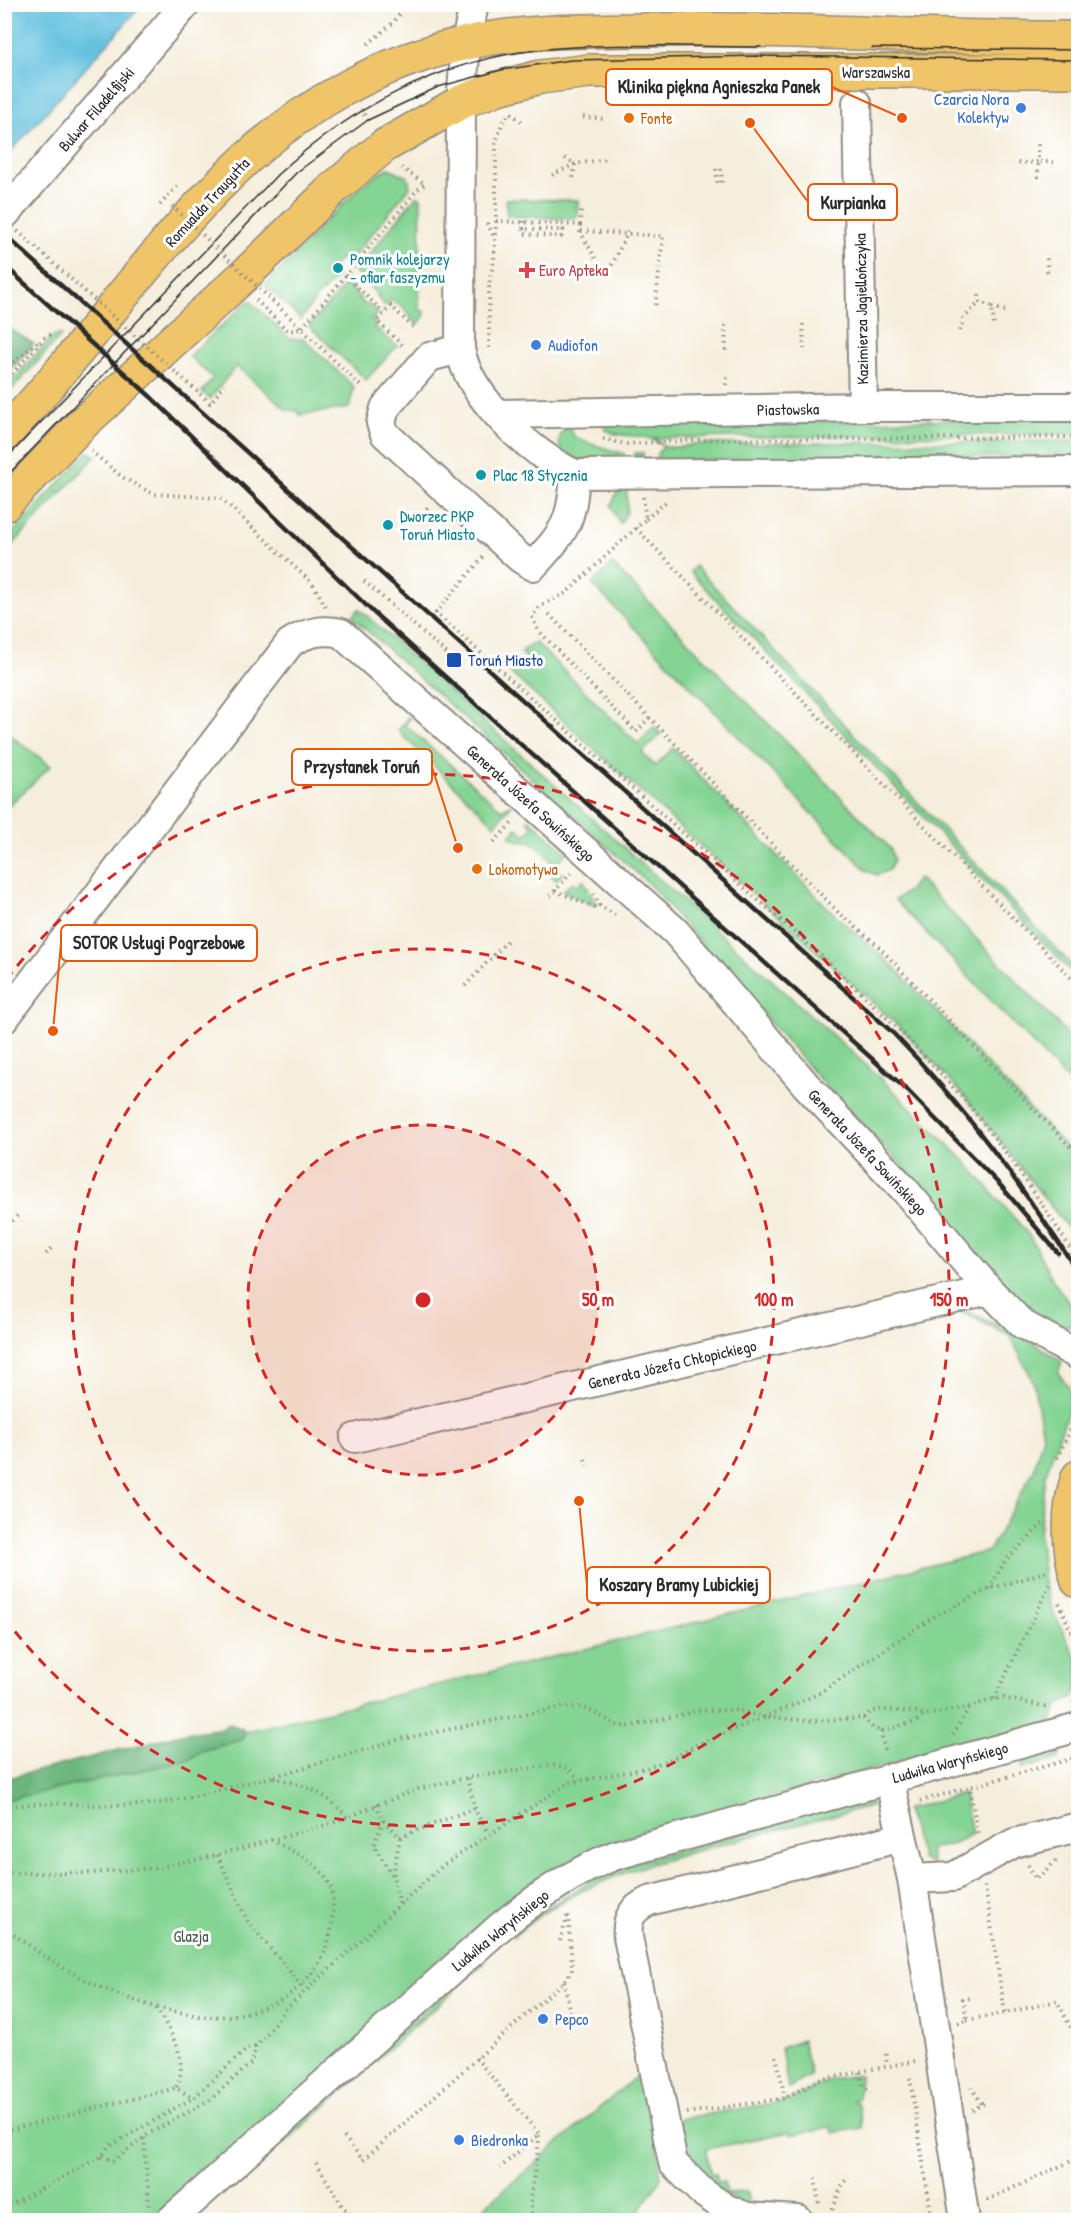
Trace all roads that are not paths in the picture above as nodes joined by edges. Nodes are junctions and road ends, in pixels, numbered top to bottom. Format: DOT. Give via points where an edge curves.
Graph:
graph roads {
  1 [pos="186,4"];
  2 [pos="474,4"];
  3 [pos="1078,38"];
  4 [pos="466,43"];
  5 [pos="1078,71"];
  6 [pos="461,102"];
  7 [pos="856,103"];
  8 [pos="5,216"];
  9 [pos="460,349"];
  10 [pos="862,407"];
  11 [pos="1078,407"];
  12 [pos="498,414"];
  13 [pos="4,435"];
  14 [pos="1078,471"];
  15 [pos="575,474"];
  16 [pos="4,505"];
  17 [pos="4,1019"];
  18 [pos="989,1290"];
  19 [pos="1078,1355"];
  20 [pos="355,1438"];
  21 [pos="1078,1477"];
  22 [pos="1065,1581"];
  23 [pos="1069,1719"];
  24 [pos="889,1778"];
  25 [pos="1078,1827"];
  26 [pos="902,1837"];
  27 [pos="912,1879"];
  28 [pos="809,2215"];
  29 [pos="171,2220"];
  30 [pos="965,2220"];
  1 -- 8 [label="street, Bulwar Filadelfijski"];
  2 -- 4 [label="street"];
  3 -- 4 [label="main road" via="941,37 740,28 556,31"];
  4 -- 6 [label="street"];
  4 -- 13 [label="main road, Romualda Traugutta" via="411,59 347,87 266,142 211,194 48,389"];
  5 -- 6 [label="main road, Warszawska" via="590,71 521,81"];
  6 -- 9 [label="street"];
  6 -- 16 [label="main road" via="384,146 334,188 80,426"];
  7 -- 10 [label="street, Kazimierza Jagiellończyka"];
  9 -- 12 [label="street" via="470,377"];
  9 -- 15 [label="street" via="429,357 385,408 381,423 385,434 533,566 560,537 570,518"];
  10 -- 11 [label="street, Piastowska"];
  10 -- 12 [label="street, Piastowska"];
  12 -- 15 [label="street" via="538,452"];
  14 -- 15 [label="street"];
  17 -- 18 [label="street, Generała Józefa Sowińskiego" via="290,643 326,630 341,633 583,859 632,890 675,931"];
  18 -- 19 [label="street, Generała Józefa Sowińskiego" via="1022,1324"];
  18 -- 20 [label="street, Generała Józefa Chłopickiego"];
  21 -- 22 [label="main road" via="1070,1528 1074,1567"];
  23 -- 24 [label="street, Ludwika Waryńskiego"];
  24 -- 26 [label="street"];
  24 -- 29 [label="street, Ludwika Waryńskiego" via="600,1861 542,1894"];
  25 -- 27 [label="street" via="1014,1843 953,1877"];
  26 -- 27 [label="street"];
  26 -- 28 [label="street" via="649,1901 633,1911 627,1922 674,2163 702,2192 747,2217"];
  27 -- 30 [label="street"];
}
